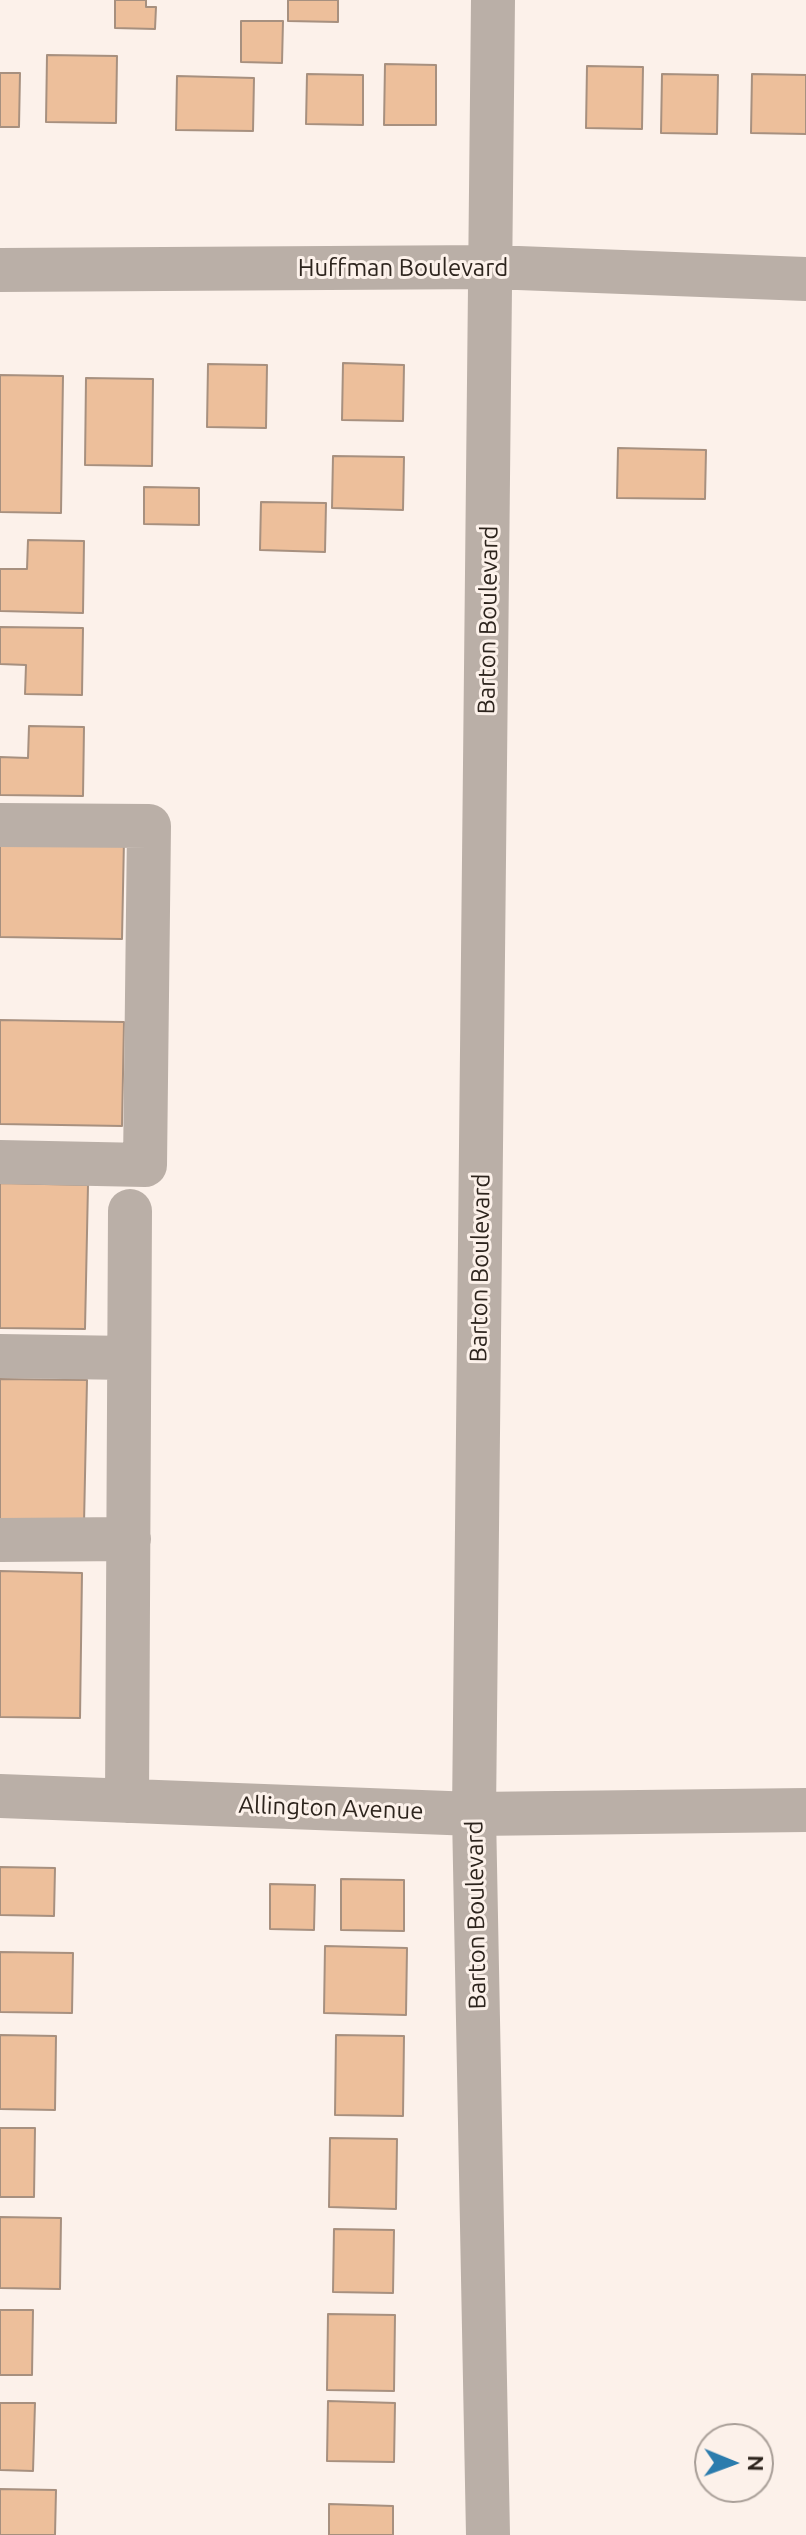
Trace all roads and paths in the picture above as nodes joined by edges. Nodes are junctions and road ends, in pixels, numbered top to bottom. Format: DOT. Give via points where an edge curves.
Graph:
graph roads {
  1 [pos="493,0"];
  2 [pos="492,267"];
  3 [pos="0,270"];
  4 [pos="806,279"];
  5 [pos="0,825"];
  6 [pos="0,1162"];
  7 [pos="130,1211"];
  8 [pos="0,1356"];
  9 [pos="129,1358"];
  10 [pos="129,1539"];
  11 [pos="0,1540"];
  12 [pos="0,1796"];
  13 [pos="127,1801"];
  14 [pos="806,1810"];
  15 [pos="474,1814"];
  16 [pos="488,2535"];
  1 -- 2 [label="street, Barton Boulevard"];
  2 -- 3 [label="street, Huffman Boulevard"];
  2 -- 4 [label="street, Huffman Boulevard"];
  2 -- 15 [label="street, Barton Boulevard"];
  5 -- 6 [label="street" via="149,826 145,1165"];
  7 -- 9 [label="street"];
  8 -- 9 [label="street"];
  9 -- 10 [label="street"];
  10 -- 11 [label="street"];
  10 -- 13 [label="street"];
  12 -- 13 [label="street, Allington Avenue"];
  13 -- 15 [label="street, Allington Avenue"];
  14 -- 15 [label="street, Allington Avenue"];
  15 -- 16 [label="street, Barton Boulevard"];
}
